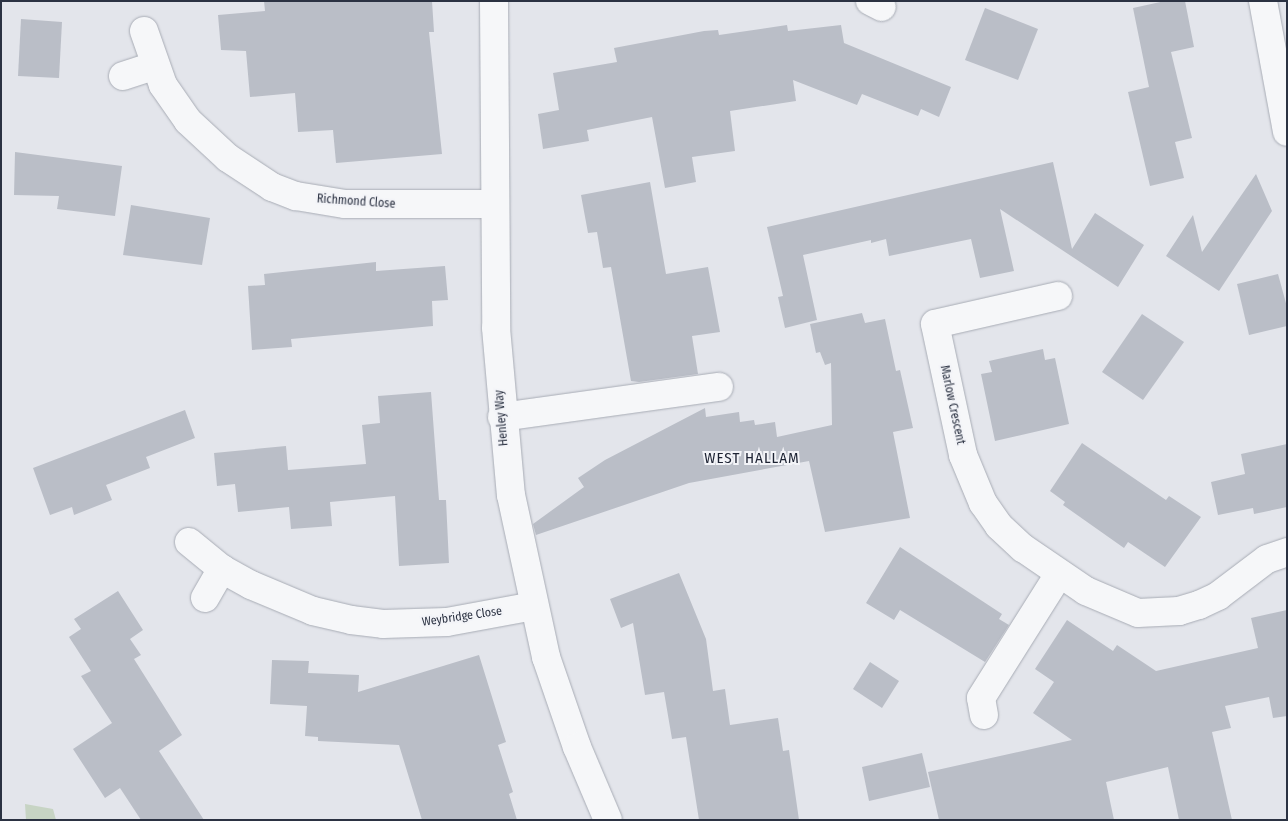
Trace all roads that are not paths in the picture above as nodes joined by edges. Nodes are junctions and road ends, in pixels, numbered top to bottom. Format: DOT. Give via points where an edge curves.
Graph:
graph roads {
  1 [pos="494,1"];
  2 [pos="1263,1"];
  3 [pos="144,32"];
  4 [pos="154,66"];
  5 [pos="123,76"];
  6 [pos="1287,132"];
  7 [pos="494,204"];
  8 [pos="1058,296"];
  9 [pos="719,387"];
  10 [pos="502,417"];
  11 [pos="189,542"];
  12 [pos="1287,552"];
  13 [pos="222,569"];
  14 [pos="1059,574"];
  15 [pos="205,598"];
  16 [pos="533,606"];
  17 [pos="984,715"];
  18 [pos="608,820"];
  1 -- 7 [label="street, Henley Way"];
  2 -- 6 [label="street"];
  3 -- 4 [label="street, Richmond Close"];
  4 -- 5 [label="street"];
  4 -- 7 [label="street, Richmond Close" via="173,101 206,140 272,187 296,196 346,204"];
  7 -- 10 [label="street, Henley Way" via="496,328"];
  8 -- 14 [label="street, Marlow Crescent" via="935,324 963,454 983,503 999,526"];
  9 -- 10 [label="street"];
  10 -- 16 [label="street, Henley Way" via="511,495"];
  11 -- 13 [label="street, Weybridge Close"];
  12 -- 14 [label="street, Marlow Crescent" via="1267,559 1218,596 1192,607 1160,613 1138,613 1118,607"];
  13 -- 15 [label="street"];
  13 -- 16 [label="street, Weybridge Close" via="283,600 351,620 383,624 447,622"];
  14 -- 17 [label="street" via="981,698"];
  16 -- 18 [label="street, Henley Way" via="560,701"];
}
